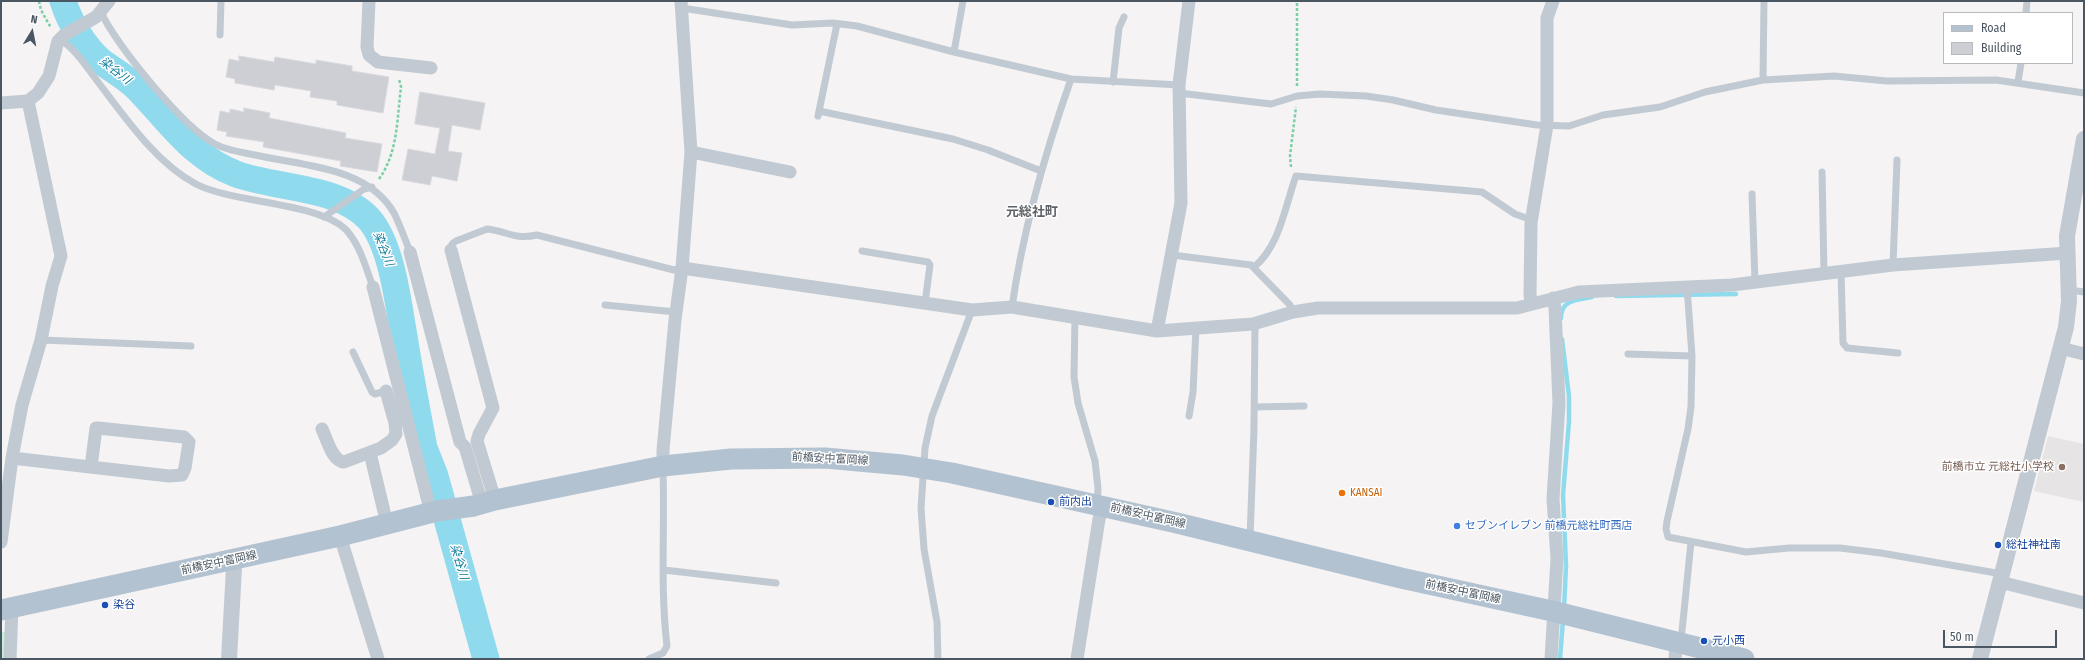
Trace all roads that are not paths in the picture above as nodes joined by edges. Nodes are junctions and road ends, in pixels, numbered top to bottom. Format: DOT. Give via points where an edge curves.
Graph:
graph roads {
  1 [pos="109,1"];
  2 [pos="221,1"];
  3 [pos="369,1"];
  4 [pos="963,1"];
  5 [pos="1190,1"];
  6 [pos="1553,1"];
  7 [pos="1764,1"];
  8 [pos="2027,1"];
  9 [pos="682,5"];
  10 [pos="2026,12"];
  11 [pos="99,14"];
  12 [pos="1124,17"];
  13 [pos="838,24"];
  14 [pos="220,35"];
  15 [pos="61,38"];
  16 [pos="954,52"];
  17 [pos="2020,64"];
  18 [pos="431,68"];
  19 [pos="1070,79"];
  20 [pos="1763,80"];
  21 [pos="1113,82"];
  22 [pos="2018,82"];
  23 [pos="1179,89"];
  24 [pos="2084,92"];
  25 [pos="28,101"];
  26 [pos="1,103"];
  27 [pos="1547,125"];
  28 [pos="2084,139"];
  29 [pos="690,152"];
  30 [pos="1897,160"];
  31 [pos="1040,171"];
  32 [pos="790,172"];
  33 [pos="1822,172"];
  34 [pos="372,187"];
  35 [pos="1752,194"];
  36 [pos="326,216"];
  37 [pos="1532,220"];
  38 [pos="451,250"];
  39 [pos="862,251"];
  40 [pos="410,252"];
  41 [pos="2068,253"];
  42 [pos="1172,255"];
  43 [pos="1893,265"];
  44 [pos="1254,267"];
  45 [pos="682,268"];
  46 [pos="1841,271"];
  47 [pos="1824,273"];
  48 [pos="1755,282"];
  49 [pos="373,287"];
  50 [pos="1687,287"];
  51 [pos="2076,291"];
  52 [pos="1553,298"];
  53 [pos="926,303"];
  54 [pos="1532,304"];
  55 [pos="605,305"];
  56 [pos="1012,307"];
  57 [pos="972,310"];
  58 [pos="676,312"];
  59 [pos="1293,312"];
  60 [pos="1075,317"];
  61 [pos="1255,323"];
  62 [pos="1196,328"];
  63 [pos="1157,331"];
  64 [pos="41,340"];
  65 [pos="191,346"];
  66 [pos="2060,348"];
  67 [pos="353,352"];
  68 [pos="1898,353"];
  69 [pos="1628,354"];
  70 [pos="2084,354"];
  71 [pos="1692,356"];
  72 [pos="386,391"];
  73 [pos="1304,406"];
  74 [pos="1255,407"];
  75 [pos="1189,416"];
  76 [pos="322,429"];
  77 [pos="370,453"];
  78 [pos="12,458"];
  79 [pos="663,466"];
  80 [pos="91,467"];
  81 [pos="925,468"];
  82 [pos="483,503"];
  83 [pos="1100,505"];
  84 [pos="434,512"];
  85 [pos="387,524"];
  86 [pos="340,536"];
  87 [pos="1249,540"];
  88 [pos="1,542"];
  89 [pos="1691,542"];
  90 [pos="232,560"];
  91 [pos="664,570"];
  92 [pos="2001,578"];
  93 [pos="776,583"];
  94 [pos="2084,603"];
  95 [pos="7,609"];
  96 [pos="1552,611"];
  97 [pos="1677,648"];
  98 [pos="10,659"];
  99 [pos="230,659"];
  100 [pos="378,659"];
  101 [pos="649,659"];
  102 [pos="938,659"];
  103 [pos="1077,659"];
  104 [pos="1551,659"];
  105 [pos="1744,659"];
  106 [pos="1980,659"];
  1 -- 11 [label="street"];
  2 -- 14 [label="lane"];
  3 -- 18 [label="street" via="368,51 378,62"];
  4 -- 16 [label="lane"];
  5 -- 23 [label="street"];
  6 -- 27 [label="street" via="1547,18"];
  7 -- 20 [label="lane"];
  8 -- 10 [label="lane"];
  9 -- 13 [label="lane" via="792,25"];
  9 -- 29 [label="street"];
  11 -- 15 [label="street"];
  11 -- 34 [label="lane" via="143,72 187,122 214,144 318,167"];
  12 -- 21 [label="lane" via="1119,28"];
  13 -- 16 [label="lane" via="857,26"];
  13 -- 31 [label="lane" via="818,114 953,139"];
  15 -- 25 [label="street" via="49,76 38,93"];
  15 -- 36 [label="lane" via="75,52 138,133 175,170 188,179 197,185 233,196"];
  16 -- 19 [label="lane"];
  17 -- 22 [label="lane"];
  19 -- 21 [label="lane"];
  19 -- 31 [label="lane"];
  20 -- 22 [label="lane" via="1834,76 1887,81"];
  20 -- 27 [label="lane" via="1705,92 1660,107 1603,116 1570,126"];
  21 -- 23 [label="lane"];
  22 -- 24 [label="lane"];
  23 -- 27 [label="lane" via="1271,104 1297,96 1366,96 1436,110"];
  23 -- 42 [label="street" via="1181,203"];
  25 -- 26 [label="street"];
  25 -- 64 [label="street" via="61,256"];
  27 -- 37 [label="street"];
  28 -- 41 [label="street" via="2070,212"];
  29 -- 32 [label="street"];
  29 -- 45 [label="street"];
  30 -- 43 [label="lane"];
  31 -- 56 [label="lane" via="1016,276"];
  33 -- 47 [label="lane"];
  34 -- 36 [label="lane"];
  34 -- 40 [label="lane" via="394,213"];
  35 -- 48 [label="lane"];
  36 -- 49 [label="lane" via="341,226 354,240"];
  37 -- 44 [label="lane" via="1515,214 1482,192 1296,176 1281,227"];
  37 -- 54 [label="street"];
  38 -- 45 [label="lane" via="452,244 456,241 487,229 516,237 537,235 674,270"];
  38 -- 82 [label="street" via="493,408 477,440"];
  39 -- 53 [label="lane" via="928,262 930,265"];
  40 -- 82 [label="street" via="460,442 465,447"];
  41 -- 43 [label="street"];
  41 -- 51 [label="street"];
  42 -- 44 [label="lane"];
  42 -- 63 [label="street"];
  43 -- 46 [label="street"];
  44 -- 59 [label="lane" via="1290,305"];
  45 -- 53 [label="street"];
  45 -- 58 [label="street"];
  46 -- 47 [label="street"];
  46 -- 68 [label="lane" via="1843,343 1847,348"];
  47 -- 48 [label="street"];
  48 -- 50 [label="street"];
  49 -- 84 [label="street"];
  50 -- 52 [label="street" via="1579,292"];
  50 -- 71 [label="lane"];
  51 -- 66 [label="street"];
  52 -- 54 [label="street"];
  52 -- 96 [label="street" via="1559,403 1553,499 1557,559"];
  53 -- 57 [label="street"];
  54 -- 59 [label="street" via="1517,308 1332,308"];
  55 -- 58 [label="lane"];
  56 -- 57 [label="street"];
  56 -- 60 [label="street"];
  57 -- 81 [label="lane" via="932,416 925,448"];
  58 -- 79 [label="street" via="662,450"];
  59 -- 61 [label="street"];
  60 -- 63 [label="street"];
  60 -- 83 [label="lane" via="1074,377 1078,403 1095,461"];
  61 -- 62 [label="street"];
  61 -- 74 [label="lane"];
  62 -- 63 [label="street"];
  62 -- 75 [label="lane" via="1193,392"];
  64 -- 65 [label="lane"];
  64 -- 78 [label="street" via="22,404"];
  66 -- 70 [label="street"];
  66 -- 92 [label="street"];
  67 -- 72 [label="lane" via="372,392 375,394"];
  69 -- 71 [label="lane"];
  71 -- 89 [label="lane" via="1693,386 1689,421 1666,529 1668,537"];
  72 -- 77 [label="street" via="396,434 388,443"];
  73 -- 74 [label="lane"];
  74 -- 87 [label="lane"];
  76 -- 77 [label="street" via="331,449 341,462"];
  77 -- 85 [label="street"];
  78 -- 80 [label="street"];
  78 -- 88 [label="street"];
  79 -- 81 [label="main road, 前橋安中富岡線" via="799,457 857,460"];
  79 -- 82 [label="main road, 前橋安中富岡線"];
  79 -- 91 [label="lane"];
  80 -- 80 [label="street" via="178,477 185,468 188,442 184,437 96,428"];
  81 -- 83 [label="main road, 前橋安中富岡線"];
  81 -- 102 [label="lane" via="921,508 924,549 937,622"];
  82 -- 84 [label="main road, 前橋安中富岡線"];
  83 -- 87 [label="main road, 前橋安中富岡線"];
  83 -- 103 [label="street"];
  84 -- 85 [label="main road, 前橋安中富岡線"];
  85 -- 86 [label="main road, 前橋安中富岡線"];
  86 -- 90 [label="main road, 前橋安中富岡線"];
  86 -- 100 [label="street"];
  87 -- 96 [label="main road, 前橋安中富岡線" via="1401,578"];
  89 -- 92 [label="lane" via="1746,552 1789,548 1840,548 1881,552"];
  89 -- 97 [label="lane"];
  90 -- 95 [label="main road, 前橋安中富岡線"];
  90 -- 99 [label="street" via="234,568"];
  91 -- 93 [label="lane"];
  91 -- 101 [label="lane" via="667,646 663,653"];
  92 -- 94 [label="street"];
  92 -- 106 [label="street"];
  95 -- 98 [label="street"];
  96 -- 97 [label="main road, 前橋安中富岡線"];
  96 -- 104 [label="street"];
  97 -- 105 [label="main road, 前橋安中富岡線"];
}
